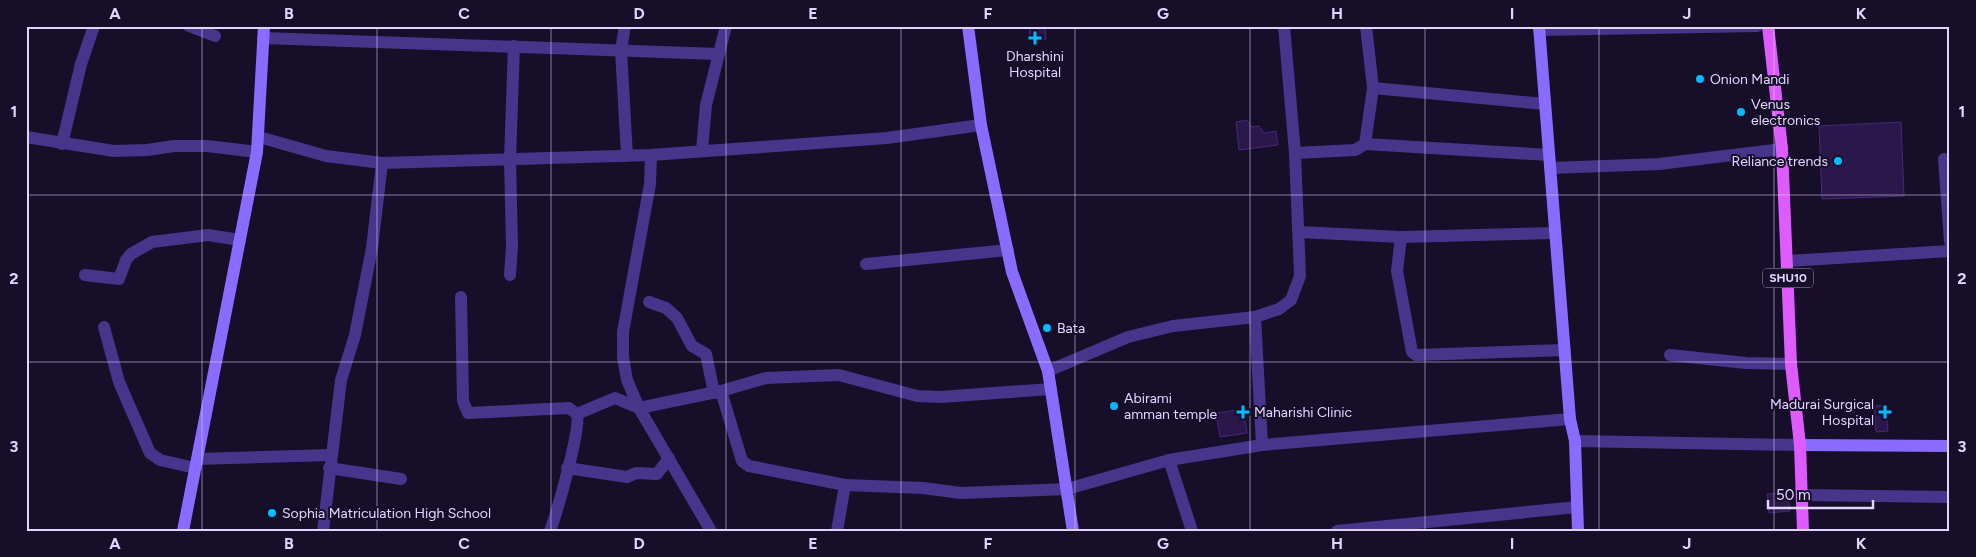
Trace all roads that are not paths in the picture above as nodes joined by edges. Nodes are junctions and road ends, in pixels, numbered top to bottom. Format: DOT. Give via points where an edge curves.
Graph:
graph roads {
  1 [pos="94,26"];
  2 [pos="189,26"];
  3 [pos="625,26"];
  4 [pos="726,26"];
  5 [pos="968,26"];
  6 [pos="1284,26"];
  7 [pos="1366,26"];
  8 [pos="1757,26"];
  9 [pos="1768,26"];
  10 [pos="1539,28"];
  11 [pos="263,32"];
  12 [pos="215,36"];
  13 [pos="514,46"];
  14 [pos="621,50"];
  15 [pos="718,54"];
  16 [pos="1373,88"];
  17 [pos="1544,104"];
  18 [pos="981,125"];
  19 [pos="26,137"];
  20 [pos="259,137"];
  21 [pos="62,144"];
  22 [pos="1365,144"];
  23 [pos="1782,149"];
  24 [pos="702,150"];
  25 [pos="257,152"];
  26 [pos="1295,153"];
  27 [pos="652,155"];
  28 [pos="627,156"];
  29 [pos="510,158"];
  30 [pos="1944,159"];
  31 [pos="1549,162"];
  32 [pos="382,163"];
  33 [pos="1299,232"];
  34 [pos="1555,233"];
  35 [pos="1401,237"];
  36 [pos="240,240"];
  37 [pos="1950,241"];
  38 [pos="1008,250"];
  39 [pos="1950,251"];
  40 [pos="1788,261"];
  41 [pos="866,264"];
  42 [pos="85,275"];
  43 [pos="510,275"];
  44 [pos="461,296"];
  45 [pos="649,302"];
  46 [pos="1255,317"];
  47 [pos="104,327"];
  48 [pos="1565,350"];
  49 [pos="1670,355"];
  50 [pos="1791,364"];
  51 [pos="1048,371"];
  52 [pos="1051,389"];
  53 [pos="717,392"];
  54 [pos="638,408"];
  55 [pos="577,414"];
  56 [pos="1570,419"];
  57 [pos="1575,441"];
  58 [pos="1262,445"];
  59 [pos="1800,446"];
  60 [pos="1950,446"];
  61 [pos="669,458"];
  62 [pos="1169,460"];
  63 [pos="330,461"];
  64 [pos="196,463"];
  65 [pos="568,468"];
  66 [pos="401,479"];
  67 [pos="845,485"];
  68 [pos="1067,489"];
  69 [pos="1801,495"];
  70 [pos="1950,497"];
  71 [pos="1577,507"];
  72 [pos="183,531"];
  73 [pos="323,531"];
  74 [pos="550,531"];
  75 [pos="711,531"];
  76 [pos="837,531"];
  77 [pos="1073,531"];
  78 [pos="1192,531"];
  79 [pos="1337,531"];
  80 [pos="1578,531"];
  81 [pos="1803,531"];
  1 -- 21 [label="street"];
  2 -- 12 [label="street"];
  3 -- 14 [label="street"];
  4 -- 15 [label="street"];
  5 -- 18 [label="main road"];
  6 -- 26 [label="street"];
  7 -- 16 [label="street"];
  8 -- 10 [label="street"];
  9 -- 23 [label="main road, SHU10"];
  10 -- 17 [label="main road"];
  11 -- 13 [label="street"];
  11 -- 20 [label="main road"];
  13 -- 14 [label="street"];
  13 -- 29 [label="street"];
  14 -- 15 [label="street"];
  14 -- 28 [label="street"];
  15 -- 24 [label="street" via="706,105"];
  16 -- 17 [label="street"];
  16 -- 22 [label="street"];
  17 -- 31 [label="main road"];
  18 -- 24 [label="street" via="887,138"];
  18 -- 38 [label="main road"];
  19 -- 21 [label="street"];
  20 -- 25 [label="main road"];
  20 -- 32 [label="street" via="326,156"];
  21 -- 25 [label="street" via="114,151 207,146"];
  22 -- 26 [label="street" via="1355,150"];
  22 -- 31 [label="street"];
  23 -- 31 [label="street" via="1659,164"];
  23 -- 40 [label="main road, SHU10"];
  24 -- 27 [label="street"];
  25 -- 36 [label="main road"];
  26 -- 33 [label="street"];
  27 -- 28 [label="street"];
  27 -- 54 [label="street" via="650,184 623,332 627,380"];
  28 -- 29 [label="street"];
  29 -- 32 [label="street"];
  29 -- 43 [label="street"];
  30 -- 37 [label="street"];
  31 -- 34 [label="main road"];
  32 -- 63 [label="street" via="372,248 355,335 342,380"];
  33 -- 35 [label="street"];
  33 -- 46 [label="street" via="1300,276 1291,300 1279,309"];
  34 -- 35 [label="street"];
  34 -- 48 [label="main road"];
  35 -- 48 [label="street" via="1397,271 1412,352"];
  36 -- 42 [label="street" via="208,236 152,242 126,260 119,279"];
  36 -- 64 [label="main road"];
  38 -- 41 [label="street"];
  38 -- 51 [label="main road" via="1012,272"];
  39 -- 40 [label="street"];
  40 -- 50 [label="main road, SHU10"];
  44 -- 55 [label="street" via="463,401 468,413 569,408"];
  45 -- 53 [label="street" via="666,308 677,318 692,346 706,354"];
  46 -- 51 [label="street" via="1173,326 1128,337"];
  46 -- 58 [label="street"];
  47 -- 64 [label="street" via="120,386 150,452 160,460"];
  48 -- 56 [label="main road"];
  49 -- 50 [label="street"];
  50 -- 59 [label="main road, SHU10"];
  51 -- 52 [label="main road"];
  52 -- 53 [label="street" via="917,396 839,375 766,378"];
  52 -- 68 [label="main road"];
  53 -- 54 [label="street"];
  53 -- 67 [label="street" via="742,461 758,468"];
  54 -- 55 [label="street" via="615,398"];
  54 -- 61 [label="street"];
  55 -- 65 [label="street"];
  56 -- 57 [label="main road"];
  56 -- 58 [label="street"];
  57 -- 59 [label="street"];
  57 -- 71 [label="main road"];
  58 -- 62 [label="street"];
  59 -- 60 [label="main road"];
  59 -- 69 [label="main road, SHU10"];
  61 -- 65 [label="street" via="658,474 636,473 627,477"];
  61 -- 75 [label="street"];
  62 -- 68 [label="street"];
  62 -- 78 [label="street"];
  63 -- 64 [label="street"];
  63 -- 66 [label="street"];
  63 -- 73 [label="street"];
  64 -- 72 [label="main road"];
  65 -- 74 [label="street"];
  67 -- 68 [label="street" via="961,492"];
  67 -- 76 [label="street"];
  68 -- 77 [label="main road"];
  69 -- 70 [label="street"];
  69 -- 81 [label="main road, SHU10"];
  71 -- 79 [label="street"];
  71 -- 80 [label="main road"];
}
